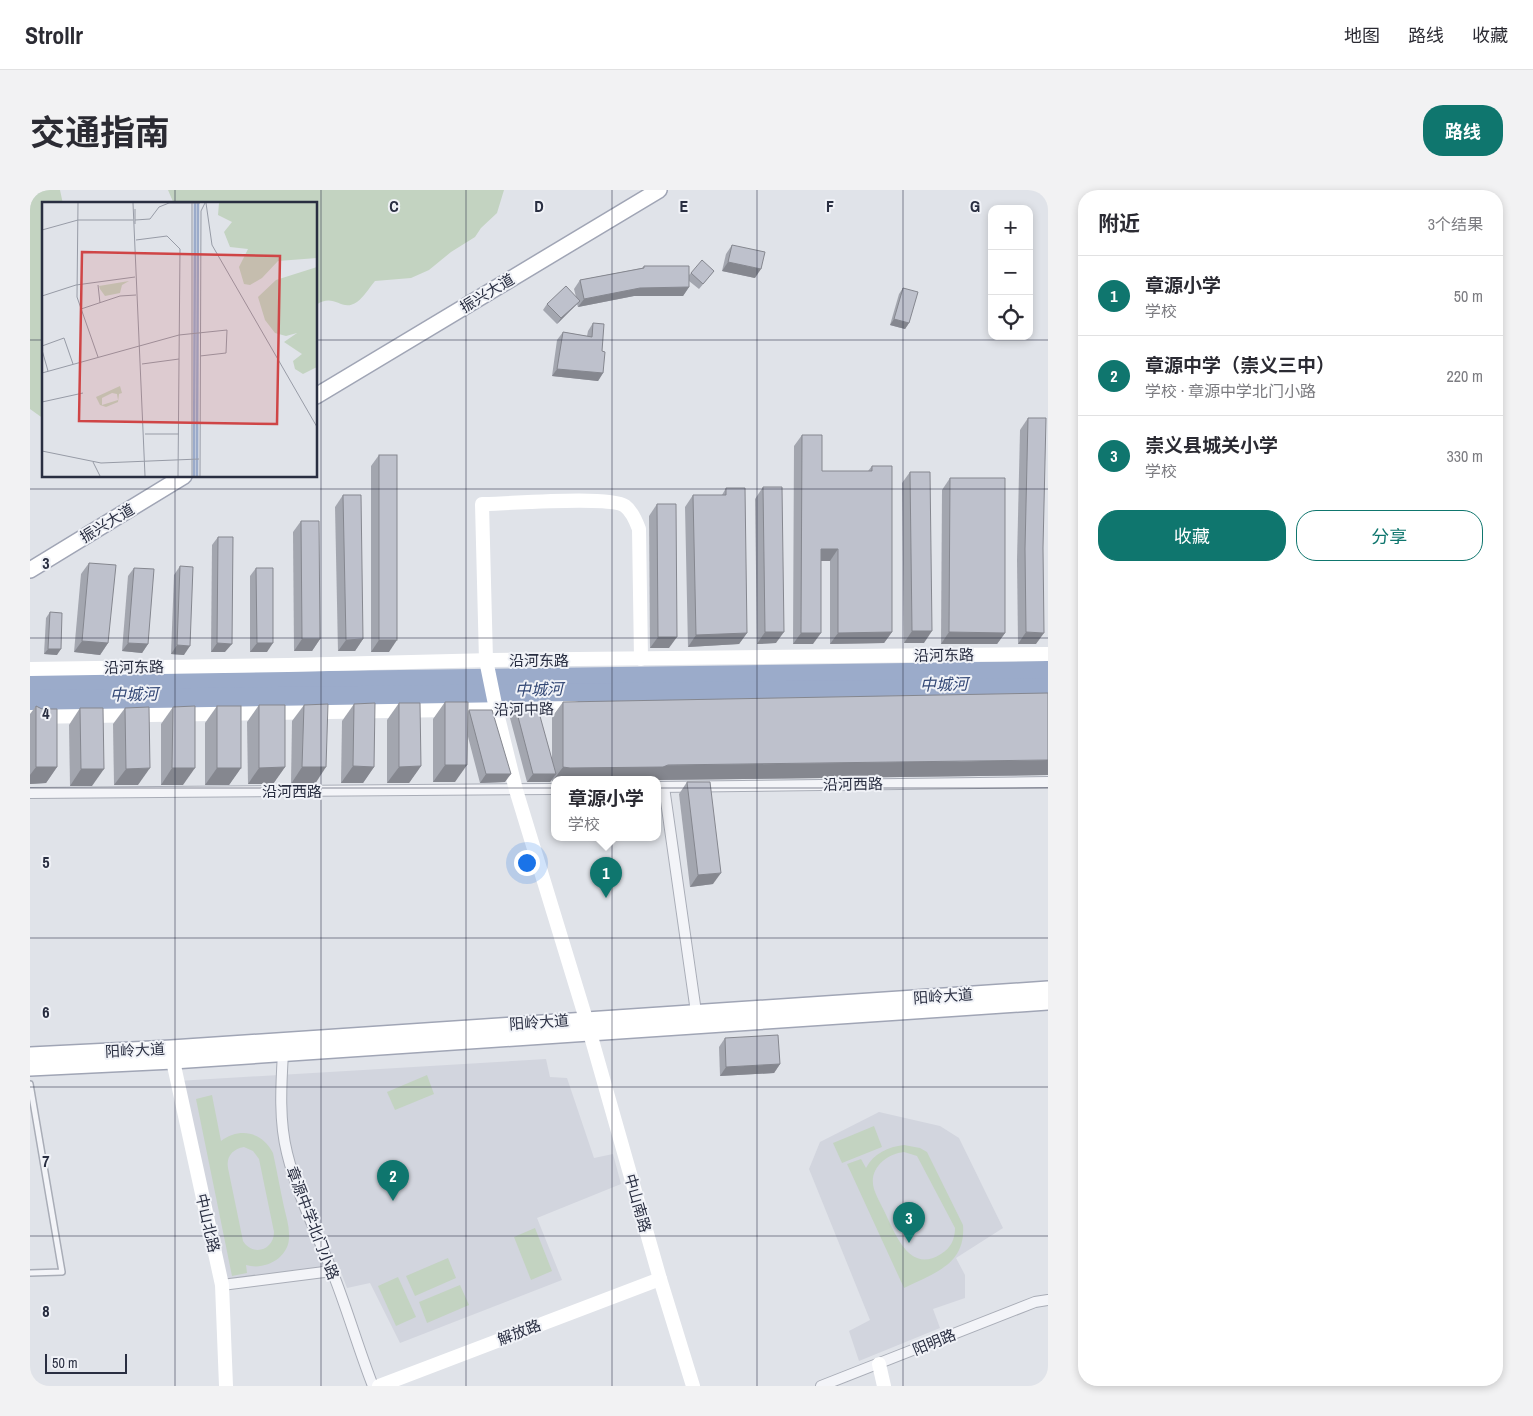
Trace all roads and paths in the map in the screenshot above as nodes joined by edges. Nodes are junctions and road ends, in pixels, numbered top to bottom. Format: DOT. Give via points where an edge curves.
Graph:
graph roads {
  1 [pos="644,190"];
  2 [pos="659,190"];
  3 [pos="318,387"];
  4 [pos="318,395"];
  5 [pos="167,478"];
  6 [pos="181,478"];
  7 [pos="30,560"];
  8 [pos="30,570"];
  9 [pos="1048,654"];
  10 [pos="641,659"];
  11 [pos="488,667"];
  12 [pos="30,668"];
  13 [pos="495,704"];
  14 [pos="593,708"];
  15 [pos="30,718"];
  16 [pos="1048,782"];
  17 [pos="661,787"];
  18 [pos="551,789"];
  19 [pos="516,790"];
  20 [pos="30,793"];
  21 [pos="1048,989"];
  22 [pos="1048,1002"];
  23 [pos="696,1012"];
  24 [pos="588,1026"];
  25 [pos="283,1054"];
  26 [pos="30,1055"];
  27 [pos="173,1061"];
  28 [pos="30,1068"];
  29 [pos="30,1084"];
  30 [pos="332,1271"];
  31 [pos="30,1273"];
  32 [pos="660,1279"];
  33 [pos="222,1285"];
  34 [pos="1048,1300"];
  35 [pos="879,1364"];
  36 [pos="226,1386"];
  37 [pos="373,1386"];
  38 [pos="379,1386"];
  39 [pos="693,1386"];
  40 [pos="821,1386"];
  41 [pos="884,1386"];
  1 -- 3 [label="main road, 振兴大道"];
  2 -- 4 [label="main road, 振兴大道"];
  5 -- 7 [label="main road, 振兴大道"];
  6 -- 8 [label="main road, 振兴大道"];
  9 -- 10 [label="street, 沿河东路"];
  10 -- 11 [label="street, 沿河东路"];
  10 -- 11 [label="street, 中山南路" via="639,529 624,506 592,500 482,504"];
  11 -- 12 [label="street, 沿河东路"];
  11 -- 13 [label="street, 中山南路"];
  13 -- 14 [label="street, 沿河中路"];
  13 -- 15 [label="street, 沿河中路"];
  13 -- 19 [label="street, 中山南路"];
  16 -- 17 [label="street, 沿河西路"];
  17 -- 23 [label="street"];
  18 -- 19 [label="street, 沿河西路"];
  19 -- 20 [label="street, 沿河西路"];
  19 -- 24 [label="street, 中山南路"];
  21 -- 23 [label="main road, 阳岭大道"];
  22 -- 24 [label="main road, 阳岭大道"];
  23 -- 24 [label="main road, 阳岭大道"];
  24 -- 25 [label="main road, 阳岭大道"];
  24 -- 26 [label="main road, 阳岭大道"];
  24 -- 32 [label="street, 中山南路"];
  25 -- 27 [label="main road, 阳岭大道"];
  25 -- 30 [label="street, 章源中学北门小路" via="282,1099 287,1152 312,1226"];
  27 -- 28 [label="main road, 阳岭大道"];
  27 -- 33 [label="street, 中山北路"];
  29 -- 31 [label="lane" via="62,1272"];
  30 -- 33 [label="street"];
  30 -- 37 [label="street, 章源中学北门小路"];
  32 -- 38 [label="street, 解放路"];
  32 -- 39 [label="street, 中山南路"];
  33 -- 36 [label="street, 中山北路"];
  34 -- 35 [label="street, 阳明路" via="1035,1302"];
  35 -- 40 [label="street, 阳明路"];
  35 -- 41 [label="street"];
}
